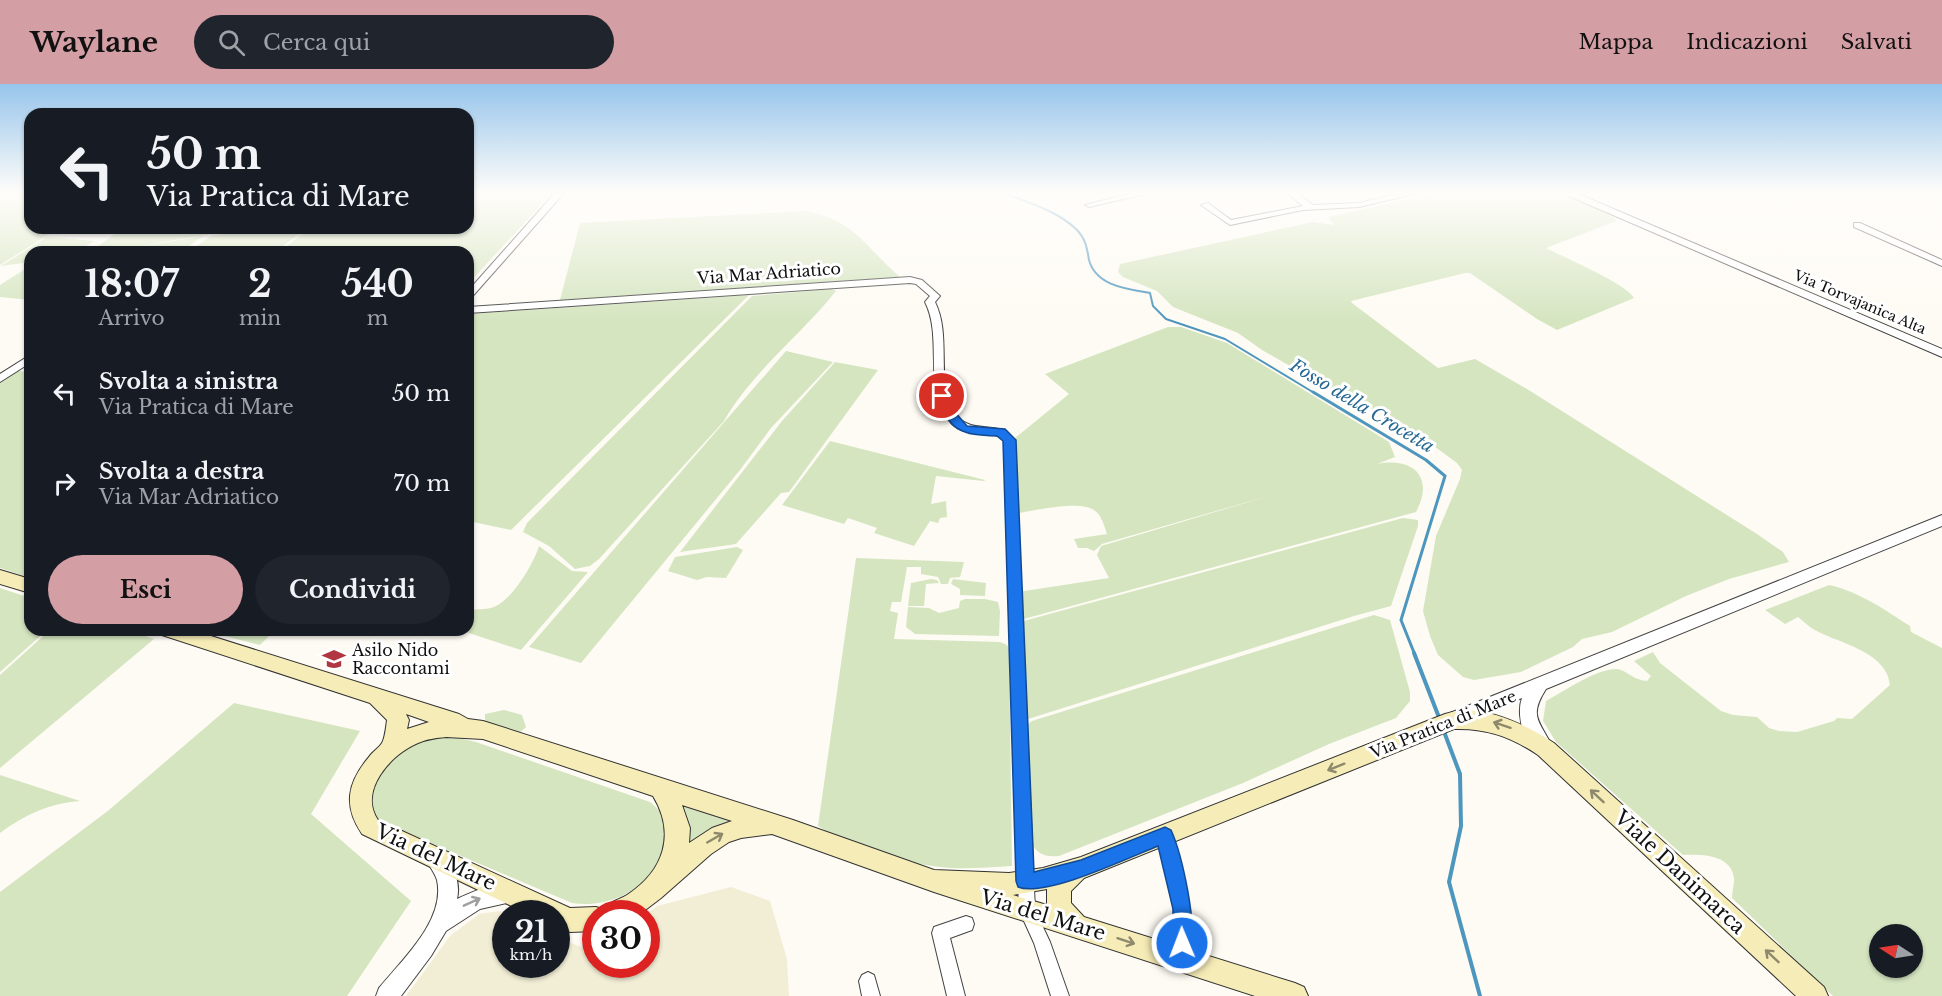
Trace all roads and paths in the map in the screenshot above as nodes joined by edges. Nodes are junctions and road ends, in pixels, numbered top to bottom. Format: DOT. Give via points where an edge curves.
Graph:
graph roads {
  1 [pos="523,236"];
  2 [pos="1665,236"];
  3 [pos="1881,236"];
  4 [pos="1942,263"];
  5 [pos="474,289"];
  6 [pos="474,310"];
  7 [pos="1942,353"];
  8 [pos="24,362"];
  9 [pos="0,379"];
  10 [pos="1942,520"];
  11 [pos="0,577"];
  12 [pos="24,584"];
  13 [pos="188,636"];
  14 [pos="1539,685"];
  15 [pos="362,693"];
  16 [pos="1453,720"];
  17 [pos="483,730"];
  18 [pos="392,747"];
  19 [pos="1545,749"];
  20 [pos="661,789"];
  21 [pos="793,830"];
  22 [pos="1165,835"];
  23 [pos="436,859"];
  24 [pos="1082,868"];
  25 [pos="934,881"];
  26 [pos="1025,881"];
  27 [pos="654,888"];
  28 [pos="515,894"];
  29 [pos="526,900"];
  30 [pos="636,900"];
  31 [pos="1027,910"];
  32 [pos="966,924"];
  33 [pos="1077,925"];
  34 [pos="436,929"];
  35 [pos="1182,959"];
  36 [pos="387,996"];
  37 [pos="956,996"];
  38 [pos="1060,996"];
  39 [pos="1295,996"];
  40 [pos="1815,996"];
  1 -- 5 [label="street"];
  2 -- 7 [label="street, Via Torvajanica Alta"];
  3 -- 4 [label="street"];
  6 -- 26 [label="street, Via Mar Adriatico" via="910,280 919,282 935,296 930,302 936,314 942,396 948,412 965,430 1000,432 1010,440"];
  8 -- 9 [label="street"];
  10 -- 14 [label="street, Via Pratica di Mare"];
  11 -- 12 [label="main road"];
  13 -- 15 [label="main road, Via del Mare"];
  14 -- 16 [label="street, Via Pratica di Mare"];
  14 -- 19 [label="street, Viale Danimarca" via="1528,699 1526,713 1535,737"];
  15 -- 17 [label="main road, Via del Mare"];
  15 -- 18 [label="main road, Via del Mare" via="392,709 397,717"];
  19 -- 16 [label="main road, Viale Danimarca, one-way" via="1505,726 1488,721"];
  16 -- 22 [label="main road, Via Pratica di Mare, one-way"];
  17 -- 18 [label="main road, Via del Mare" via="458,726 436,729"];
  17 -- 20 [label="main road, Via del Mare"];
  18 -- 23 [label="main road, Via del Mare" via="366,780 359,800 361,814 374,831"];
  40 -- 19 [label="main road, Viale Danimarca, one-way"];
  20 -- 21 [label="main road, Via del Mare"];
  20 -- 27 [label="main road, Via del Mare" via="673,807 679,834 671,860"];
  21 -- 25 [label="main road, Via del Mare"];
  27 -- 21 [label="main road, Via del Mare, one-way" via="690,855 723,833 747,826"];
  22 -- 24 [label="main road, Via Pratica di Mare"];
  22 -- 35 [label="street" via="1182,909"];
  23 -- 28 [label="main road, Via del Mare"];
  23 -- 34 [label="street" via="447,875 450,889"];
  24 -- 26 [label="main road, Via Pratica di Mare"];
  24 -- 33 [label="main road" via="1061,881 1057,897 1061,912"];
  25 -- 26 [label="main road, Via Pratica di Mare"];
  25 -- 31 [label="main road, Via del Mare"];
  26 -- 31 [label="street"];
  27 -- 30 [label="main road, Via del Mare"];
  28 -- 29 [label="main road, Via del Mare"];
  34 -- 28 [label="street, one-way" via="467,904 490,896"];
  31 -- 33 [label="main road, Via del Mare"];
  31 -- 38 [label="street"];
  32 -- 37 [label="street" via="940,933"];
  33 -- 35 [label="main road, Via del Mare, one-way"];
  34 -- 36 [label="street"];
  35 -- 39 [label="main road, Via del Mare"];
}
